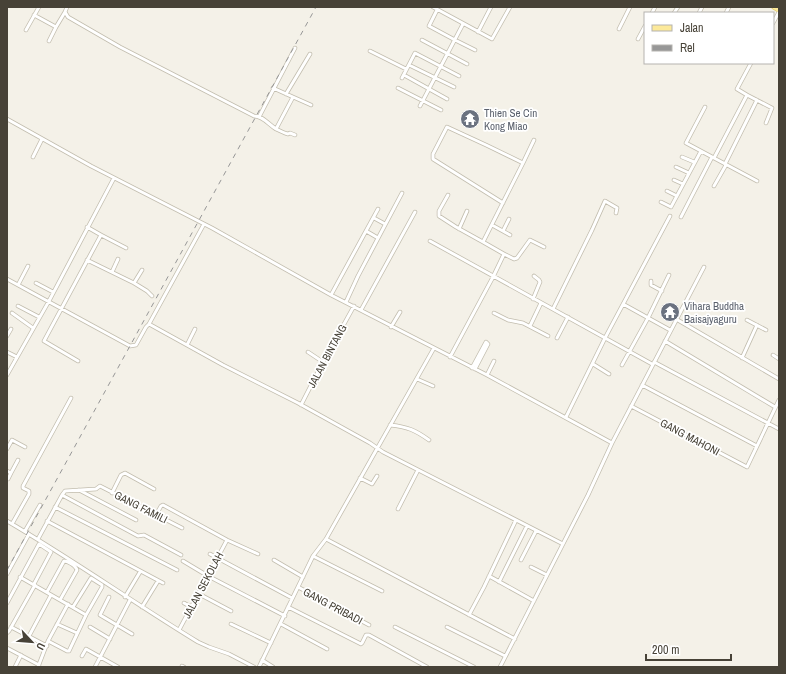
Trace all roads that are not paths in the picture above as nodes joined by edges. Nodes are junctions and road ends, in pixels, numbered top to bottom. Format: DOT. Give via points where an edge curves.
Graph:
graph roads {
  1 [pos="38,7"];
  2 [pos="67,7"];
  3 [pos="433,7"];
  4 [pos="491,7"];
  5 [pos="510,7"];
  6 [pos="630,7"];
  7 [pos="774,7"];
  8 [pos="437,10"];
  9 [pos="779,11"];
  10 [pos="65,12"];
  11 [pos="34,15"];
  12 [pos="774,20"];
  13 [pos="463,24"];
  14 [pos="56,26"];
  15 [pos="644,28"];
  16 [pos="619,29"];
  17 [pos="26,30"];
  18 [pos="478,32"];
  19 [pos="638,39"];
  20 [pos="422,40"];
  21 [pos="455,40"];
  22 [pos="49,41"];
  23 [pos="295,48"];
  24 [pos="475,50"];
  25 [pos="370,51"];
  26 [pos="310,54"];
  27 [pos="448,54"];
  28 [pos="467,64"];
  29 [pos="750,64"];
  30 [pos="409,65"];
  31 [pos="441,67"];
  32 [pos="406,70"];
  33 [pos="459,76"];
  34 [pos="435,78"];
  35 [pos="274,88"];
  36 [pos="398,88"];
  37 [pos="454,88"];
  38 [pos="429,89"];
  39 [pos="286,94"];
  40 [pos="747,95"];
  41 [pos="293,96"];
  42 [pos="448,99"];
  43 [pos="423,100"];
  44 [pos="757,100"];
  45 [pos="311,105"];
  46 [pos="420,106"];
  47 [pos="704,107"];
  48 [pos="441,110"];
  49 [pos="259,116"];
  50 [pos="7,119"];
  51 [pos="766,122"];
  52 [pos="276,129"];
  53 [pos="295,135"];
  54 [pos="42,138"];
  55 [pos="534,140"];
  56 [pos="701,151"];
  57 [pos="33,157"];
  58 [pos="682,157"];
  59 [pos="713,158"];
  60 [pos="694,162"];
  61 [pos="523,163"];
  62 [pos="725,164"];
  63 [pos="676,167"];
  64 [pos="689,173"];
  65 [pos="114,178"];
  66 [pos="674,180"];
  67 [pos="757,181"];
  68 [pos="683,184"];
  69 [pos="714,186"];
  70 [pos="667,192"];
  71 [pos="402,193"];
  72 [pos="448,194"];
  73 [pos="677,196"];
  74 [pos="661,202"];
  75 [pos="503,203"];
  76 [pos="378,209"];
  77 [pos="467,211"];
  78 [pos="415,212"];
  79 [pos="616,213"];
  80 [pos="670,216"];
  81 [pos="680,217"];
  82 [pos="374,218"];
  83 [pos="509,219"];
  84 [pos="204,224"];
  85 [pos="385,224"];
  86 [pos="492,225"];
  87 [pos="87,227"];
  88 [pos="459,229"];
  89 [pos="503,231"];
  90 [pos="366,232"];
  91 [pos="101,235"];
  92 [pos="510,235"];
  93 [pos="378,238"];
  94 [pos="430,241"];
  95 [pos="483,242"];
  96 [pos="544,247"];
  97 [pos="126,248"];
  98 [pos="504,254"];
  99 [pos="118,259"];
  100 [pos="87,260"];
  101 [pos="28,266"];
  102 [pos="704,267"];
  103 [pos="142,270"];
  104 [pos="112,272"];
  105 [pos="669,275"];
  106 [pos="534,276"];
  107 [pos="493,277"];
  108 [pos="7,278"];
  109 [pos="651,281"];
  110 [pos="36,283"];
  111 [pos="134,283"];
  112 [pos="18,285"];
  113 [pos="662,291"];
  114 [pos="53,292"];
  115 [pos="331,295"];
  116 [pos="152,296"];
  117 [pos="533,299"];
  118 [pos="48,301"];
  119 [pos="346,302"];
  120 [pos="541,303"];
  121 [pos="623,304"];
  122 [pos="18,306"];
  123 [pos="354,306"];
  124 [pos="61,308"];
  125 [pos="553,309"];
  126 [pos="361,310"];
  127 [pos="400,312"];
  128 [pos="12,313"];
  129 [pos="494,313"];
  130 [pos="39,317"];
  131 [pos="568,317"];
  132 [pos="648,318"];
  133 [pos="676,319"];
  134 [pos="747,320"];
  135 [pos="149,324"];
  136 [pos="757,325"];
  137 [pos="530,326"];
  138 [pos="391,327"];
  139 [pos="33,328"];
  140 [pos="11,329"];
  141 [pos="195,329"];
  142 [pos="670,330"];
  143 [pos="766,330"];
  144 [pos="7,336"];
  145 [pos="548,336"];
  146 [pos="557,338"];
  147 [pos="605,338"];
  148 [pos="665,341"];
  149 [pos="187,345"];
  150 [pos="434,348"];
  151 [pos="630,351"];
  152 [pos="7,352"];
  153 [pos="308,352"];
  154 [pos="773,355"];
  155 [pos="17,357"];
  156 [pos="450,357"];
  157 [pos="742,358"];
  158 [pos="779,359"];
  159 [pos="78,361"];
  160 [pos="494,361"];
  161 [pos="323,362"];
  162 [pos="653,363"];
  163 [pos="593,364"];
  164 [pos="622,365"];
  165 [pos="474,368"];
  166 [pos="609,374"];
  167 [pos="7,375"];
  168 [pos="488,375"];
  169 [pos="417,379"];
  170 [pos="779,379"];
  171 [pos="642,385"];
  172 [pos="433,386"];
  173 [pos="72,398"];
  174 [pos="779,400"];
  175 [pos="301,405"];
  176 [pos="631,406"];
  177 [pos="775,407"];
  178 [pos="566,417"];
  179 [pos="768,423"];
  180 [pos="390,425"];
  181 [pos="779,429"];
  182 [pos="429,440"];
  183 [pos="612,442"];
  184 [pos="757,446"];
  185 [pos="25,447"];
  186 [pos="377,448"];
  187 [pos="7,449"];
  188 [pos="18,460"];
  189 [pos="418,470"];
  190 [pos="7,471"];
  191 [pos="11,474"];
  192 [pos="377,476"];
  193 [pos="360,478"];
  194 [pos="8,479"];
  195 [pos="154,489"];
  196 [pos="79,490"];
  197 [pos="112,493"];
  198 [pos="62,495"];
  199 [pos="40,505"];
  200 [pos="56,506"];
  201 [pos="398,509"];
  202 [pos="156,515"];
  203 [pos="136,520"];
  204 [pos="516,520"];
  205 [pos="7,521"];
  206 [pos="47,521"];
  207 [pos="12,524"];
  208 [pos="527,526"];
  209 [pos="182,528"];
  210 [pos="25,531"];
  211 [pos="536,531"];
  212 [pos="30,534"];
  213 [pos="38,539"];
  214 [pos="326,539"];
  215 [pos="227,540"];
  216 [pos="563,544"];
  217 [pos="210,554"];
  218 [pos="258,554"];
  219 [pos="182,555"];
  220 [pos="313,556"];
  221 [pos="217,558"];
  222 [pos="274,560"];
  223 [pos="521,560"];
  224 [pos="183,561"];
  225 [pos="531,567"];
  226 [pos="177,570"];
  227 [pos="140,572"];
  228 [pos="7,574"];
  229 [pos="547,575"];
  230 [pos="208,576"];
  231 [pos="489,576"];
  232 [pos="20,577"];
  233 [pos="304,577"];
  234 [pos="158,581"];
  235 [pos="499,582"];
  236 [pos="163,583"];
  237 [pos="34,584"];
  238 [pos="298,587"];
  239 [pos="382,591"];
  240 [pos="47,592"];
  241 [pos="199,594"];
  242 [pos="51,595"];
  243 [pos="109,597"];
  244 [pos="126,597"];
  245 [pos="292,598"];
  246 [pos="60,600"];
  247 [pos="130,600"];
  248 [pos="534,601"];
  249 [pos="7,603"];
  250 [pos="184,603"];
  251 [pos="68,604"];
  252 [pos="73,607"];
  253 [pos="142,607"];
  254 [pos="191,607"];
  255 [pos="288,607"];
  256 [pos="231,611"];
  257 [pos="86,615"];
  258 [pos="469,615"];
  259 [pos="285,616"];
  260 [pos="57,624"];
  261 [pos="231,624"];
  262 [pos="281,624"];
  263 [pos="117,625"];
  264 [pos="369,625"];
  265 [pos="11,627"];
  266 [pos="90,627"];
  267 [pos="395,627"];
  268 [pos="447,627"];
  269 [pos="179,630"];
  270 [pos="7,633"];
  271 [pos="77,633"];
  272 [pos="132,634"];
  273 [pos="29,636"];
  274 [pos="110,639"];
  275 [pos="515,639"];
  276 [pos="48,641"];
  277 [pos="271,644"];
  278 [pos="47,646"];
  279 [pos="7,648"];
  280 [pos="327,649"];
  281 [pos="22,655"];
  282 [pos="82,656"];
  283 [pos="505,656"];
  284 [pos="100,657"];
  285 [pos="262,660"];
  286 [pos="38,666"];
  287 [pos="15,667"];
  288 [pos="95,667"];
  289 [pos="118,667"];
  290 [pos="254,667"];
  291 [pos="259,667"];
  292 [pos="273,667"];
  293 [pos="427,667"];
  294 [pos="474,667"];
  295 [pos="500,667"];
  1 -- 11 [label="street"];
  2 -- 10 [label="street"];
  3 -- 8 [label="street"];
  4 -- 18 [label="street"];
  5 -- 18 [label="street" via="492,39"];
  6 -- 16 [label="street"];
  7 -- 9 [label="main road"];
  8 -- 13 [label="street"];
  8 -- 21 [label="street" via="429,26"];
  9 -- 12 [label="street"];
  10 -- 14 [label="street"];
  10 -- 49 [label="street" via="68,17 120,47 254,116"];
  11 -- 14 [label="street"];
  11 -- 17 [label="street"];
  13 -- 18 [label="street"];
  13 -- 21 [label="street"];
  14 -- 22 [label="street"];
  15 -- 19 [label="street"];
  20 -- 27 [label="street"];
  21 -- 24 [label="street"];
  21 -- 27 [label="street"];
  23 -- 35 [label="street"];
  25 -- 32 [label="street"];
  26 -- 39 [label="street"];
  27 -- 28 [label="street"];
  27 -- 31 [label="street"];
  29 -- 40 [label="street" via="737,89"];
  30 -- 31 [label="street" via="415,53"];
  30 -- 32 [label="street"];
  30 -- 34 [label="street"];
  31 -- 33 [label="street"];
  31 -- 34 [label="street"];
  32 -- 38 [label="street" via="403,77"];
  34 -- 37 [label="street"];
  34 -- 38 [label="street"];
  35 -- 39 [label="street"];
  35 -- 49 [label="street"];
  36 -- 43 [label="street"];
  38 -- 42 [label="street"];
  38 -- 43 [label="street"];
  39 -- 41 [label="street"];
  40 -- 44 [label="street"];
  40 -- 59 [label="street"];
  41 -- 45 [label="street"];
  41 -- 52 [label="street"];
  43 -- 46 [label="street"];
  43 -- 48 [label="street"];
  44 -- 51 [label="street" via="772,108"];
  44 -- 62 [label="street"];
  47 -- 56 [label="street" via="686,143"];
  49 -- 52 [label="street"];
  50 -- 54 [label="street"];
  52 -- 53 [label="street"];
  54 -- 57 [label="street"];
  54 -- 65 [label="street"];
  55 -- 61 [label="street"];
  56 -- 59 [label="street"];
  56 -- 60 [label="street"];
  58 -- 60 [label="street"];
  59 -- 62 [label="street"];
  59 -- 81 [label="street"];
  60 -- 64 [label="street"];
  61 -- 75 [label="street"];
  61 -- 75 [label="street" via="448,127 444,130 433,159"];
  62 -- 67 [label="street"];
  62 -- 69 [label="street"];
  63 -- 64 [label="street"];
  64 -- 68 [label="street"];
  65 -- 84 [label="street"];
  65 -- 87 [label="street"];
  66 -- 68 [label="street"];
  68 -- 73 [label="street"];
  70 -- 73 [label="street"];
  71 -- 85 [label="street"];
  72 -- 88 [label="street" via="438,214"];
  73 -- 74 [label="street" via="671,207"];
  75 -- 86 [label="street"];
  76 -- 82 [label="street"];
  77 -- 88 [label="street"];
  78 -- 126 [label="street"];
  79 -- 125 [label="street" via="617,208 605,201"];
  80 -- 121 [label="street"];
  82 -- 85 [label="street"];
  82 -- 90 [label="street"];
  83 -- 89 [label="street"];
  84 -- 115 [label="street"];
  84 -- 135 [label="street"];
  85 -- 93 [label="street"];
  86 -- 89 [label="street"];
  86 -- 95 [label="street"];
  87 -- 91 [label="street"];
  87 -- 114 [label="street"];
  88 -- 95 [label="street"];
  89 -- 92 [label="street"];
  90 -- 93 [label="street"];
  90 -- 115 [label="street"];
  91 -- 97 [label="street"];
  91 -- 100 [label="street"];
  93 -- 119 [label="street"];
  94 -- 107 [label="street"];
  95 -- 98 [label="street"];
  96 -- 98 [label="street" via="530,240 517,258"];
  98 -- 107 [label="street"];
  99 -- 104 [label="street"];
  100 -- 104 [label="street"];
  100 -- 124 [label="street"];
  101 -- 112 [label="street"];
  102 -- 133 [label="street"];
  103 -- 111 [label="street"];
  104 -- 111 [label="street"];
  105 -- 113 [label="street"];
  106 -- 117 [label="street" via="540,282"];
  107 -- 117 [label="street"];
  107 -- 156 [label="street"];
  108 -- 112 [label="street"];
  109 -- 113 [label="street" via="651,285"];
  110 -- 114 [label="street"];
  111 -- 116 [label="street"];
  112 -- 118 [label="street"];
  113 -- 132 [label="street"];
  114 -- 118 [label="street"];
  115 -- 119 [label="street"];
  117 -- 120 [label="street"];
  118 -- 124 [label="street"];
  118 -- 130 [label="street"];
  119 -- 123 [label="street"];
  120 -- 125 [label="street"];
  120 -- 137 [label="street"];
  121 -- 132 [label="street"];
  121 -- 147 [label="street"];
  122 -- 130 [label="street"];
  123 -- 126 [label="street"];
  123 -- 161 [label="street, JALAN BINTANG"];
  124 -- 135 [label="street" via="132,346 138,343"];
  124 -- 159 [label="street" via="44,341"];
  125 -- 131 [label="street"];
  126 -- 138 [label="street"];
  127 -- 138 [label="street"];
  128 -- 139 [label="street"];
  129 -- 137 [label="street"];
  130 -- 139 [label="street"];
  131 -- 146 [label="street"];
  131 -- 147 [label="street"];
  132 -- 142 [label="street"];
  132 -- 151 [label="street"];
  133 -- 142 [label="street"];
  133 -- 157 [label="street"];
  134 -- 136 [label="street"];
  135 -- 149 [label="street"];
  136 -- 143 [label="street"];
  136 -- 157 [label="street"];
  137 -- 145 [label="street"];
  138 -- 150 [label="street"];
  139 -- 155 [label="street"];
  140 -- 144 [label="street"];
  141 -- 149 [label="street"];
  142 -- 148 [label="street"];
  147 -- 151 [label="street"];
  147 -- 163 [label="street"];
  148 -- 162 [label="street"];
  148 -- 177 [label="street"];
  149 -- 175 [label="street"];
  150 -- 156 [label="street"];
  150 -- 169 [label="street"];
  151 -- 162 [label="street"];
  151 -- 164 [label="street"];
  152 -- 155 [label="street"];
  153 -- 161 [label="street"];
  154 -- 158 [label="street"];
  155 -- 167 [label="street"];
  156 -- 165 [label="street"];
  157 -- 170 [label="street"];
  160 -- 168 [label="street"];
  161 -- 175 [label="street, JALAN BINTANG"];
  162 -- 171 [label="street"];
  162 -- 179 [label="street"];
  163 -- 166 [label="street"];
  163 -- 178 [label="street"];
  165 -- 165 [label="street" via="488,344 486,342"];
  165 -- 168 [label="street"];
  168 -- 178 [label="street"];
  169 -- 172 [label="street"];
  169 -- 180 [label="street"];
  171 -- 176 [label="street"];
  171 -- 184 [label="street"];
  173 -- 207 [label="street" via="23,486 30,494"];
  174 -- 177 [label="street"];
  175 -- 186 [label="street"];
  176 -- 183 [label="street"];
  176 -- 184 [label="street, GANG MAHONI" via="745,467 748,466"];
  177 -- 179 [label="street"];
  178 -- 183 [label="street"];
  179 -- 181 [label="street"];
  179 -- 184 [label="street"];
  180 -- 182 [label="street" via="415,430"];
  180 -- 186 [label="street"];
  183 -- 216 [label="street"];
  185 -- 187 [label="street" via="13,440"];
  186 -- 189 [label="street"];
  186 -- 193 [label="street"];
  188 -- 191 [label="street"];
  189 -- 201 [label="street"];
  189 -- 204 [label="street"];
  190 -- 191 [label="street"];
  191 -- 194 [label="street"];
  192 -- 193 [label="street" via="372,484"];
  193 -- 214 [label="street"];
  195 -- 197 [label="street" via="125,473 120,475"];
  196 -- 197 [label="street, GANG FAMILI" via="96,489 100,486"];
  196 -- 198 [label="street" via="65,491"];
  196 -- 203 [label="street"];
  197 -- 202 [label="street, GANG FAMILI"];
  198 -- 200 [label="street"];
  198 -- 219 [label="street" via="138,536 144,535"];
  199 -- 210 [label="street"];
  200 -- 206 [label="street"];
  200 -- 226 [label="street"];
  202 -- 209 [label="street, GANG FAMILI"];
  202 -- 215 [label="street" via="163,505"];
  204 -- 208 [label="street"];
  204 -- 231 [label="street"];
  205 -- 207 [label="street"];
  206 -- 213 [label="street"];
  206 -- 227 [label="street"];
  207 -- 210 [label="street"];
  208 -- 211 [label="street"];
  208 -- 235 [label="street"];
  210 -- 212 [label="street"];
  211 -- 216 [label="street"];
  211 -- 223 [label="street"];
  212 -- 213 [label="street"];
  212 -- 228 [label="street"];
  213 -- 244 [label="street"];
  214 -- 220 [label="street"];
  214 -- 258 [label="street"];
  215 -- 218 [label="street"];
  215 -- 221 [label="street, JALAN SEKOLAH"];
  216 -- 229 [label="street"];
  217 -- 221 [label="street"];
  220 -- 233 [label="street"];
  220 -- 239 [label="street"];
  221 -- 230 [label="street, JALAN SEKOLAH"];
  221 -- 245 [label="street"];
  222 -- 233 [label="street"];
  224 -- 230 [label="street"];
  225 -- 229 [label="street"];
  227 -- 234 [label="street"];
  227 -- 244 [label="street"];
  229 -- 248 [label="street"];
  230 -- 241 [label="street, JALAN SEKOLAH"];
  230 -- 259 [label="street"];
  231 -- 235 [label="street"];
  231 -- 258 [label="street"];
  232 -- 237 [label="street"];
  232 -- 237 [label="street" via="40,544 50,553"];
  232 -- 249 [label="street"];
  233 -- 238 [label="street"];
  234 -- 236 [label="street"];
  234 -- 253 [label="street"];
  235 -- 248 [label="street"];
  237 -- 240 [label="street"];
  237 -- 265 [label="street"];
  238 -- 245 [label="street"];
  238 -- 264 [label="street, GANG PRIBADI"];
  240 -- 242 [label="street"];
  240 -- 246 [label="street" via="64,561 76,567 77,570"];
  241 -- 254 [label="street, JALAN SEKOLAH"];
  241 -- 256 [label="street"];
  242 -- 246 [label="street"];
  242 -- 273 [label="street"];
  243 -- 263 [label="street" via="100,615"];
  244 -- 247 [label="street"];
  245 -- 255 [label="street"];
  246 -- 251 [label="street"];
  247 -- 253 [label="street"];
  247 -- 263 [label="street"];
  248 -- 275 [label="street"];
  250 -- 254 [label="street"];
  251 -- 252 [label="street"];
  251 -- 260 [label="street"];
  252 -- 257 [label="street"];
  252 -- 257 [label="street" via="92,578 102,586"];
  253 -- 269 [label="street"];
  254 -- 269 [label="street, JALAN SEKOLAH"];
  255 -- 259 [label="street"];
  255 -- 293 [label="street" via="361,644 366,635"];
  257 -- 271 [label="street"];
  258 -- 275 [label="street"];
  259 -- 262 [label="street"];
  260 -- 271 [label="street"];
  260 -- 276 [label="street"];
  261 -- 277 [label="street"];
  262 -- 277 [label="street"];
  262 -- 280 [label="street"];
  263 -- 272 [label="street"];
  263 -- 274 [label="street"];
  265 -- 270 [label="street"];
  265 -- 273 [label="street"];
  266 -- 274 [label="street"];
  267 -- 294 [label="street"];
  268 -- 283 [label="street"];
  269 -- 290 [label="street" via="204,646 229,654"];
  271 -- 276 [label="street" via="68,651"];
  273 -- 278 [label="street"];
  274 -- 284 [label="street"];
  275 -- 283 [label="street"];
  276 -- 278 [label="street"];
  277 -- 285 [label="street"];
  278 -- 286 [label="street"];
  279 -- 281 [label="street"];
  281 -- 286 [label="street"];
  281 -- 287 [label="street"];
  282 -- 284 [label="street" via="86,650"];
  283 -- 295 [label="street"];
  284 -- 288 [label="street"];
  284 -- 289 [label="street"];
  285 -- 291 [label="street"];
  285 -- 292 [label="street"];
}
